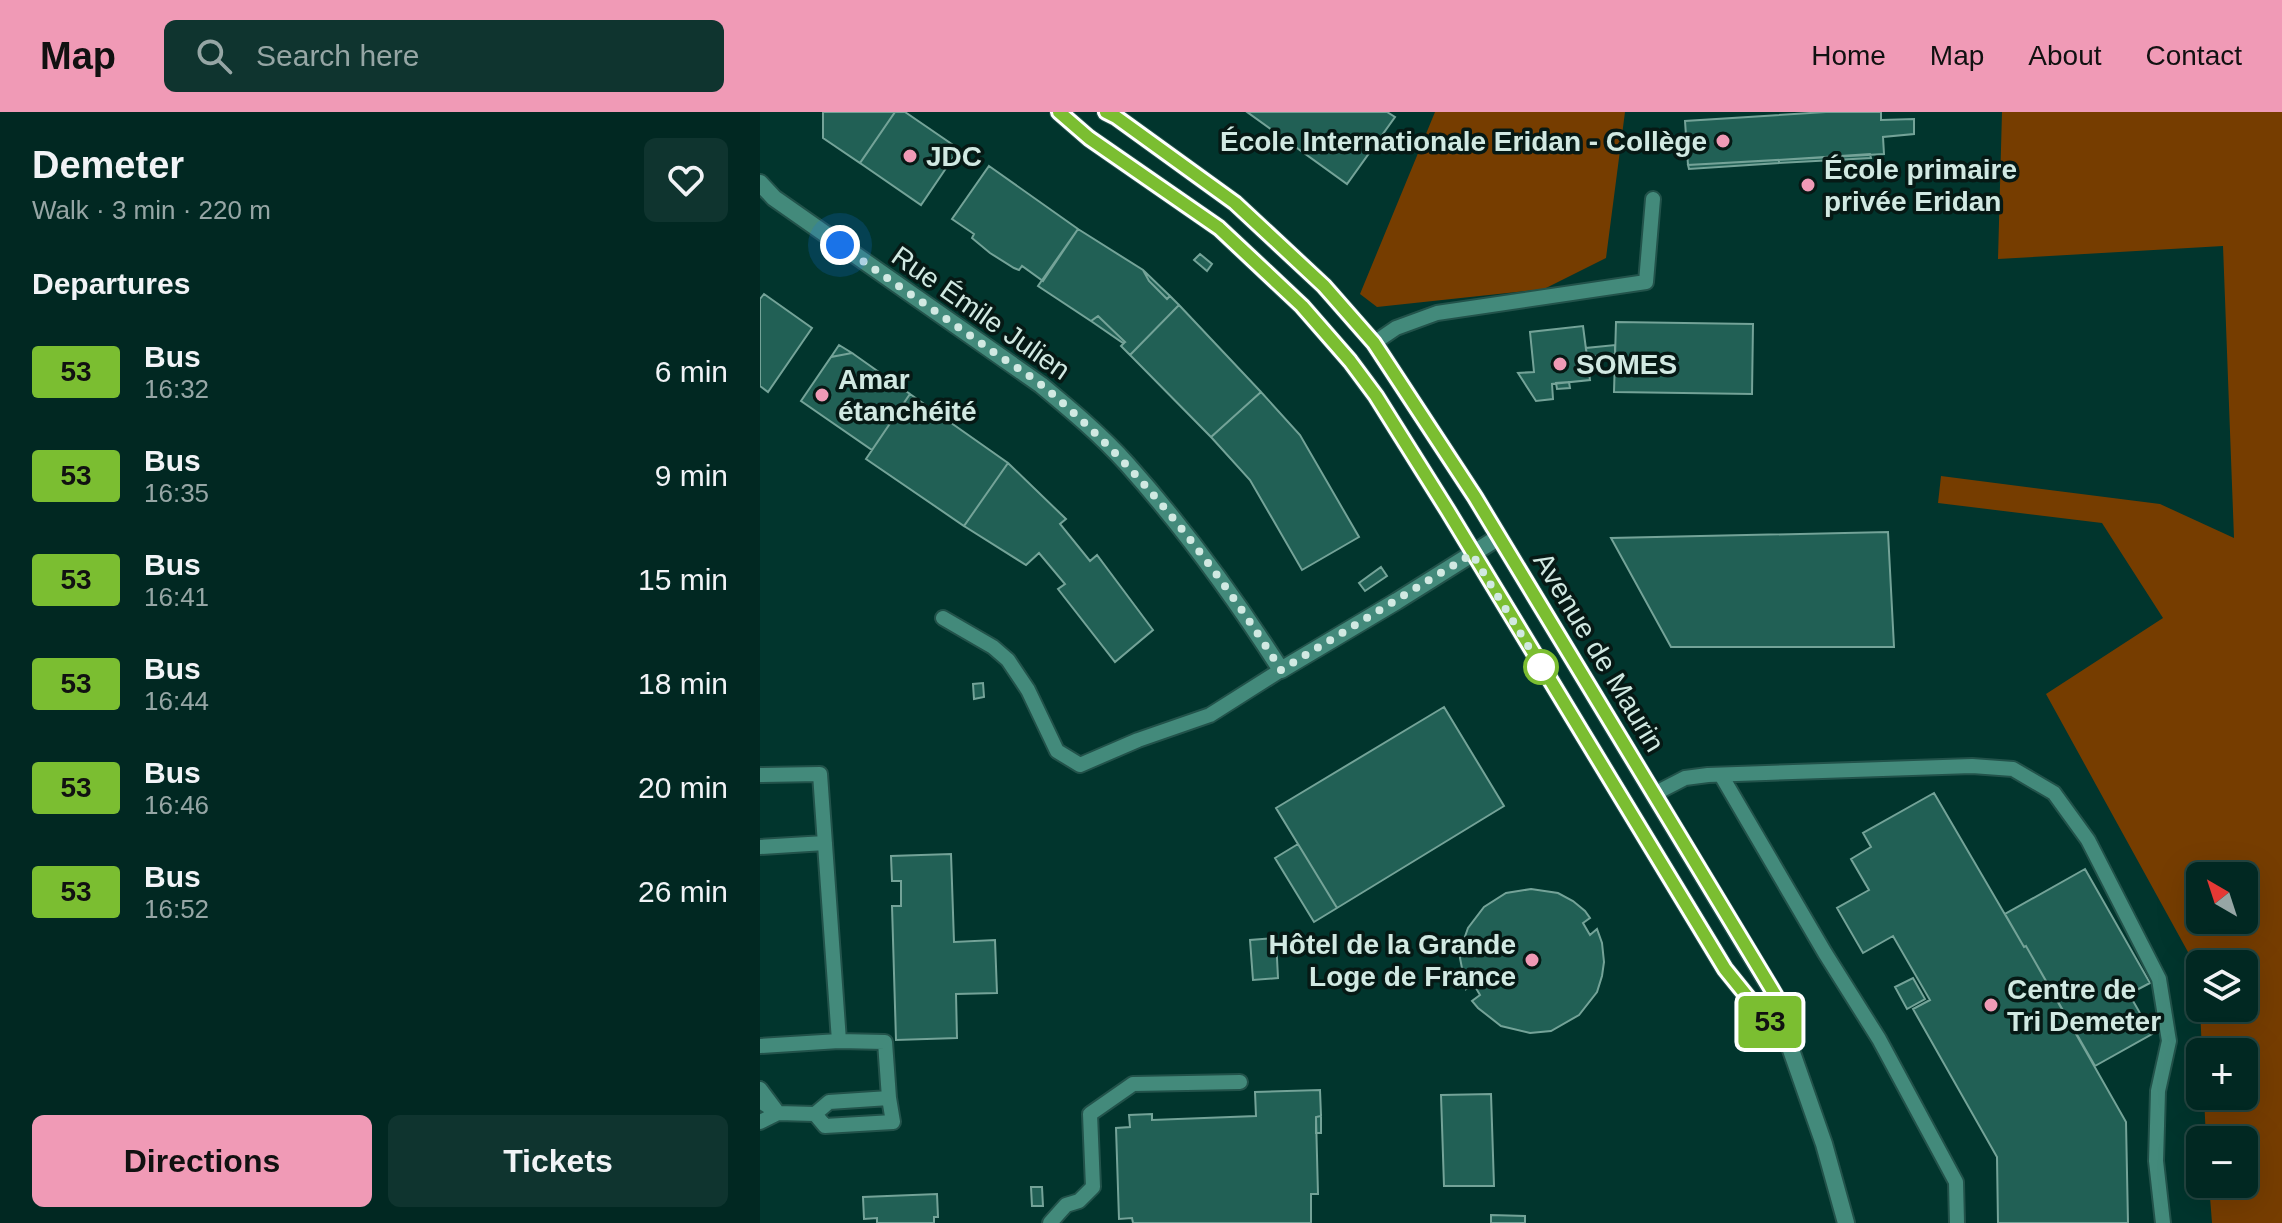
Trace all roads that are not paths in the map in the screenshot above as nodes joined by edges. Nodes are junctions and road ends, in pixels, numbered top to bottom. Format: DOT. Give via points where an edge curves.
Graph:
graph roads {
  1 [pos="1059,112"];
  2 [pos="1106,112"];
  3 [pos="760,183"];
  4 [pos="1653,199"];
  5 [pos="1374,343"];
  6 [pos="1499,537"];
  7 [pos="1472,554"];
  8 [pos="943,618"];
  9 [pos="1281,670"];
  10 [pos="760,775"];
  11 [pos="1721,775"];
  12 [pos="1654,794"];
  13 [pos="1629,811"];
  14 [pos="825,843"];
  15 [pos="760,847"];
  16 [pos="1783,1027"];
  17 [pos="839,1041"];
  18 [pos="760,1046"];
  19 [pos="1240,1082"];
  20 [pos="760,1089"];
  21 [pos="889,1098"];
  22 [pos="760,1101"];
  23 [pos="778,1113"];
  24 [pos="815,1114"];
  25 [pos="760,1122"];
  26 [pos="1050,1223"];
  27 [pos="1846,1223"];
  28 [pos="1957,1223"];
  29 [pos="2163,1223"];
  1 -- 7 [label="street, Avenue de Maurin" via="1219,228 1302,306 1376,396"];
  2 -- 5 [label="street, Avenue de Maurin" via="1235,203 1324,286"];
  3 -- 9 [label="street, Rue Émile Julien" via="1079,417 1125,462 1194,546"];
  4 -- 5 [label="lane" via="1646,282 1437,313 1396,328"];
  5 -- 6 [label="street, Avenue de Maurin"];
  6 -- 7 [label="street, Avenue de Maurin"];
  6 -- 12 [label="street, Avenue de Maurin"];
  7 -- 9 [label="street"];
  7 -- 13 [label="street, Avenue de Maurin"];
  8 -- 9 [label="lane" via="1008,660 1057,751 1080,765 1210,715"];
  10 -- 14 [label="lane" via="820,774"];
  11 -- 12 [label="lane" via="1685,778"];
  11 -- 28 [label="lane" via="1879,1039 1956,1182"];
  11 -- 29 [label="lane" via="1972,766 2013,769 2054,793 2088,840 2159,979 2169,1041 2158,1091 2156,1161"];
  12 -- 13 [label="street, Avenue de Maurin"];
  12 -- 16 [label="street, Avenue de Maurin" via="1785,1012"];
  13 -- 16 [label="street, Avenue de Maurin" via="1725,969 1767,1021"];
  14 -- 15 [label="lane"];
  14 -- 17 [label="lane"];
  16 -- 27 [label="street, Avenue de Maurin"];
  17 -- 18 [label="lane"];
  17 -- 21 [label="lane" via="885,1042"];
  19 -- 26 [label="lane" via="1133,1084 1090,1114 1093,1187"];
  20 -- 23 [label="lane"];
  21 -- 24 [label="lane" via="829,1102"];
  21 -- 24 [label="lane" via="893,1122 825,1126"];
  22 -- 23 [label="lane"];
  23 -- 24 [label="lane"];
  23 -- 25 [label="lane"];
}
